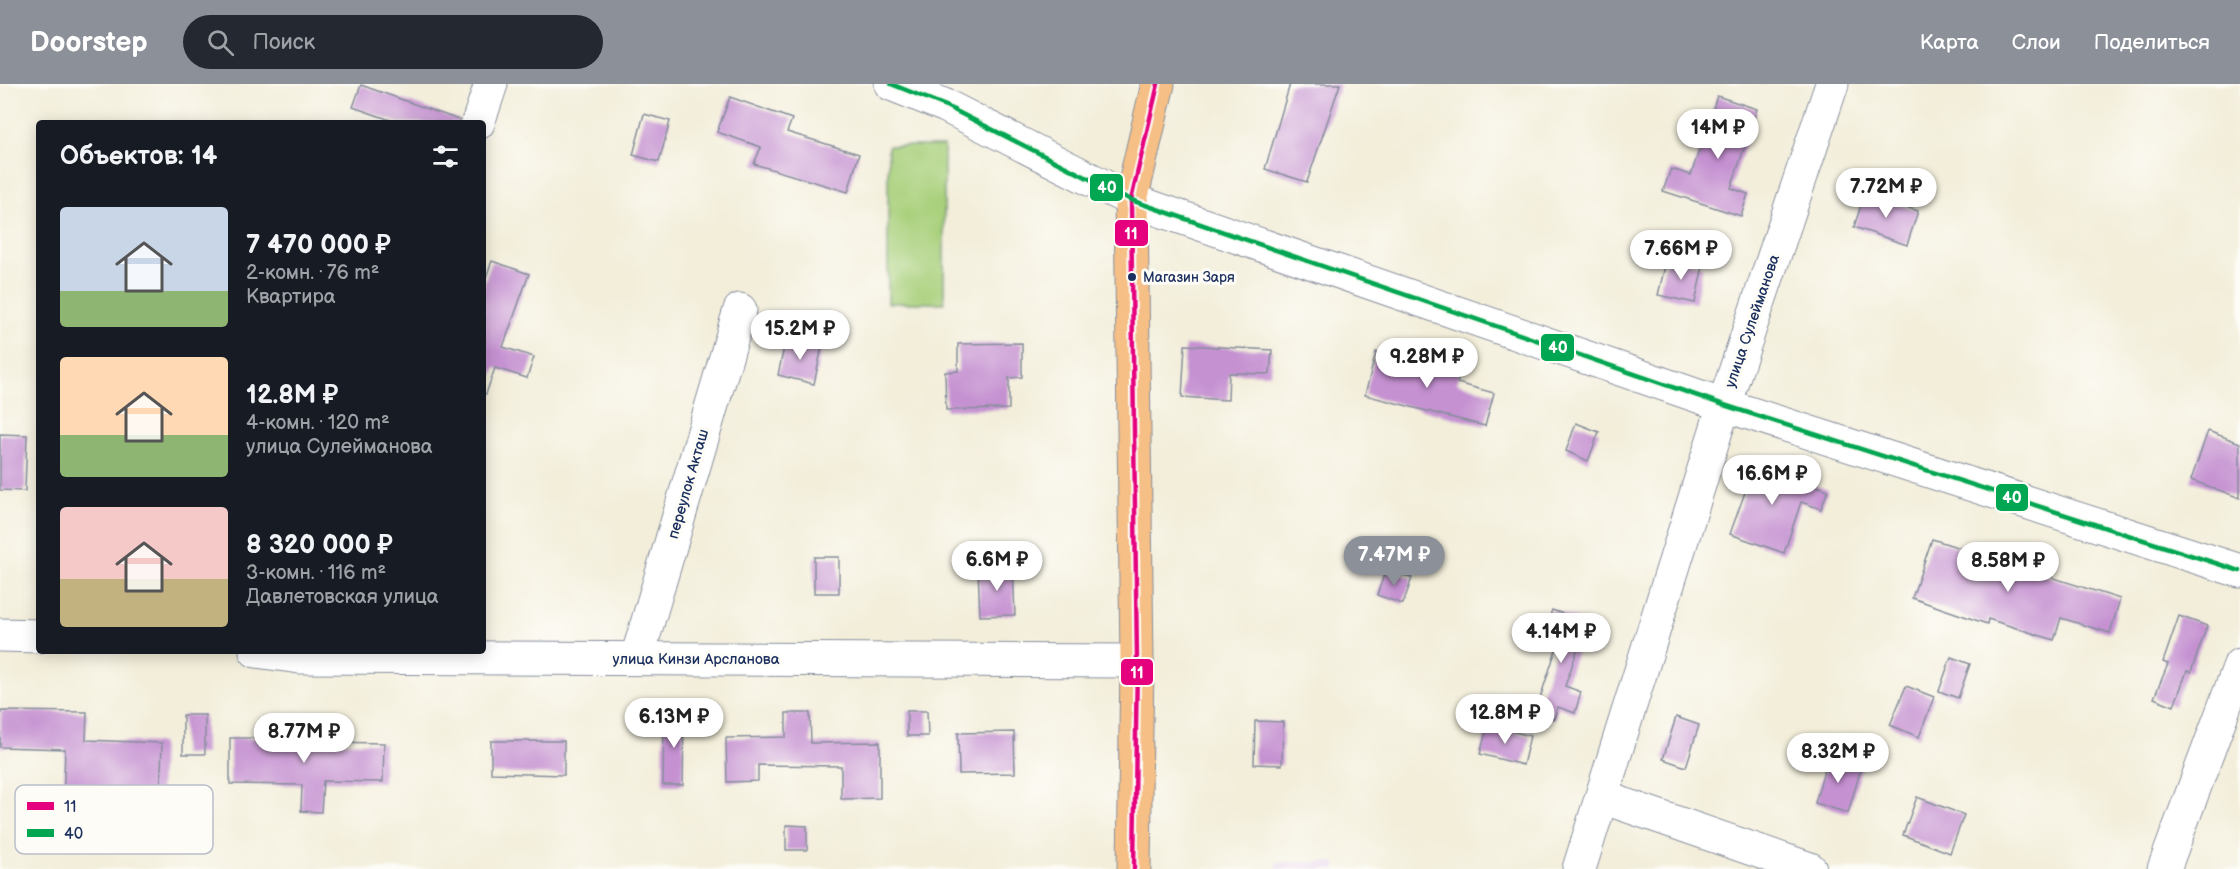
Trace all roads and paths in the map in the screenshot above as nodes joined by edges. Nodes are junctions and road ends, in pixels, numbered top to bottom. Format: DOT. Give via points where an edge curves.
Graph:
graph roads {
  1 [pos="490,84"];
  2 [pos="891,84"];
  3 [pos="1158,84"];
  4 [pos="1832,84"];
  5 [pos="479,120"];
  6 [pos="1131,200"];
  7 [pos="740,310"];
  8 [pos="1724,405"];
  9 [pos="2240,572"];
  10 [pos="0,635"];
  11 [pos="36,636"];
  12 [pos="301,654"];
  13 [pos="637,658"];
  14 [pos="1137,661"];
  15 [pos="2240,665"];
  16 [pos="1602,797"];
  17 [pos="1134,869"];
  18 [pos="1579,869"];
  19 [pos="1809,869"];
  20 [pos="2164,869"];
  1 -- 5 [label="street"];
  2 -- 6 [label="street" via="946,106"];
  3 -- 6 [label="main road"];
  4 -- 8 [label="street, улица Сулейманова"];
  6 -- 8 [label="street"];
  6 -- 14 [label="main road"];
  7 -- 13 [label="street, переулок Акташ"];
  8 -- 9 [label="street"];
  8 -- 16 [label="street, улица Сулейманова"];
  10 -- 11 [label="street"];
  12 -- 13 [label="street, улица Кинзи Арсланова"];
  13 -- 14 [label="street, улица Кинзи Арсланова"];
  14 -- 17 [label="main road"];
  15 -- 20 [label="street"];
  16 -- 18 [label="street, улица Сулейманова"];
  16 -- 19 [label="street"];
}
